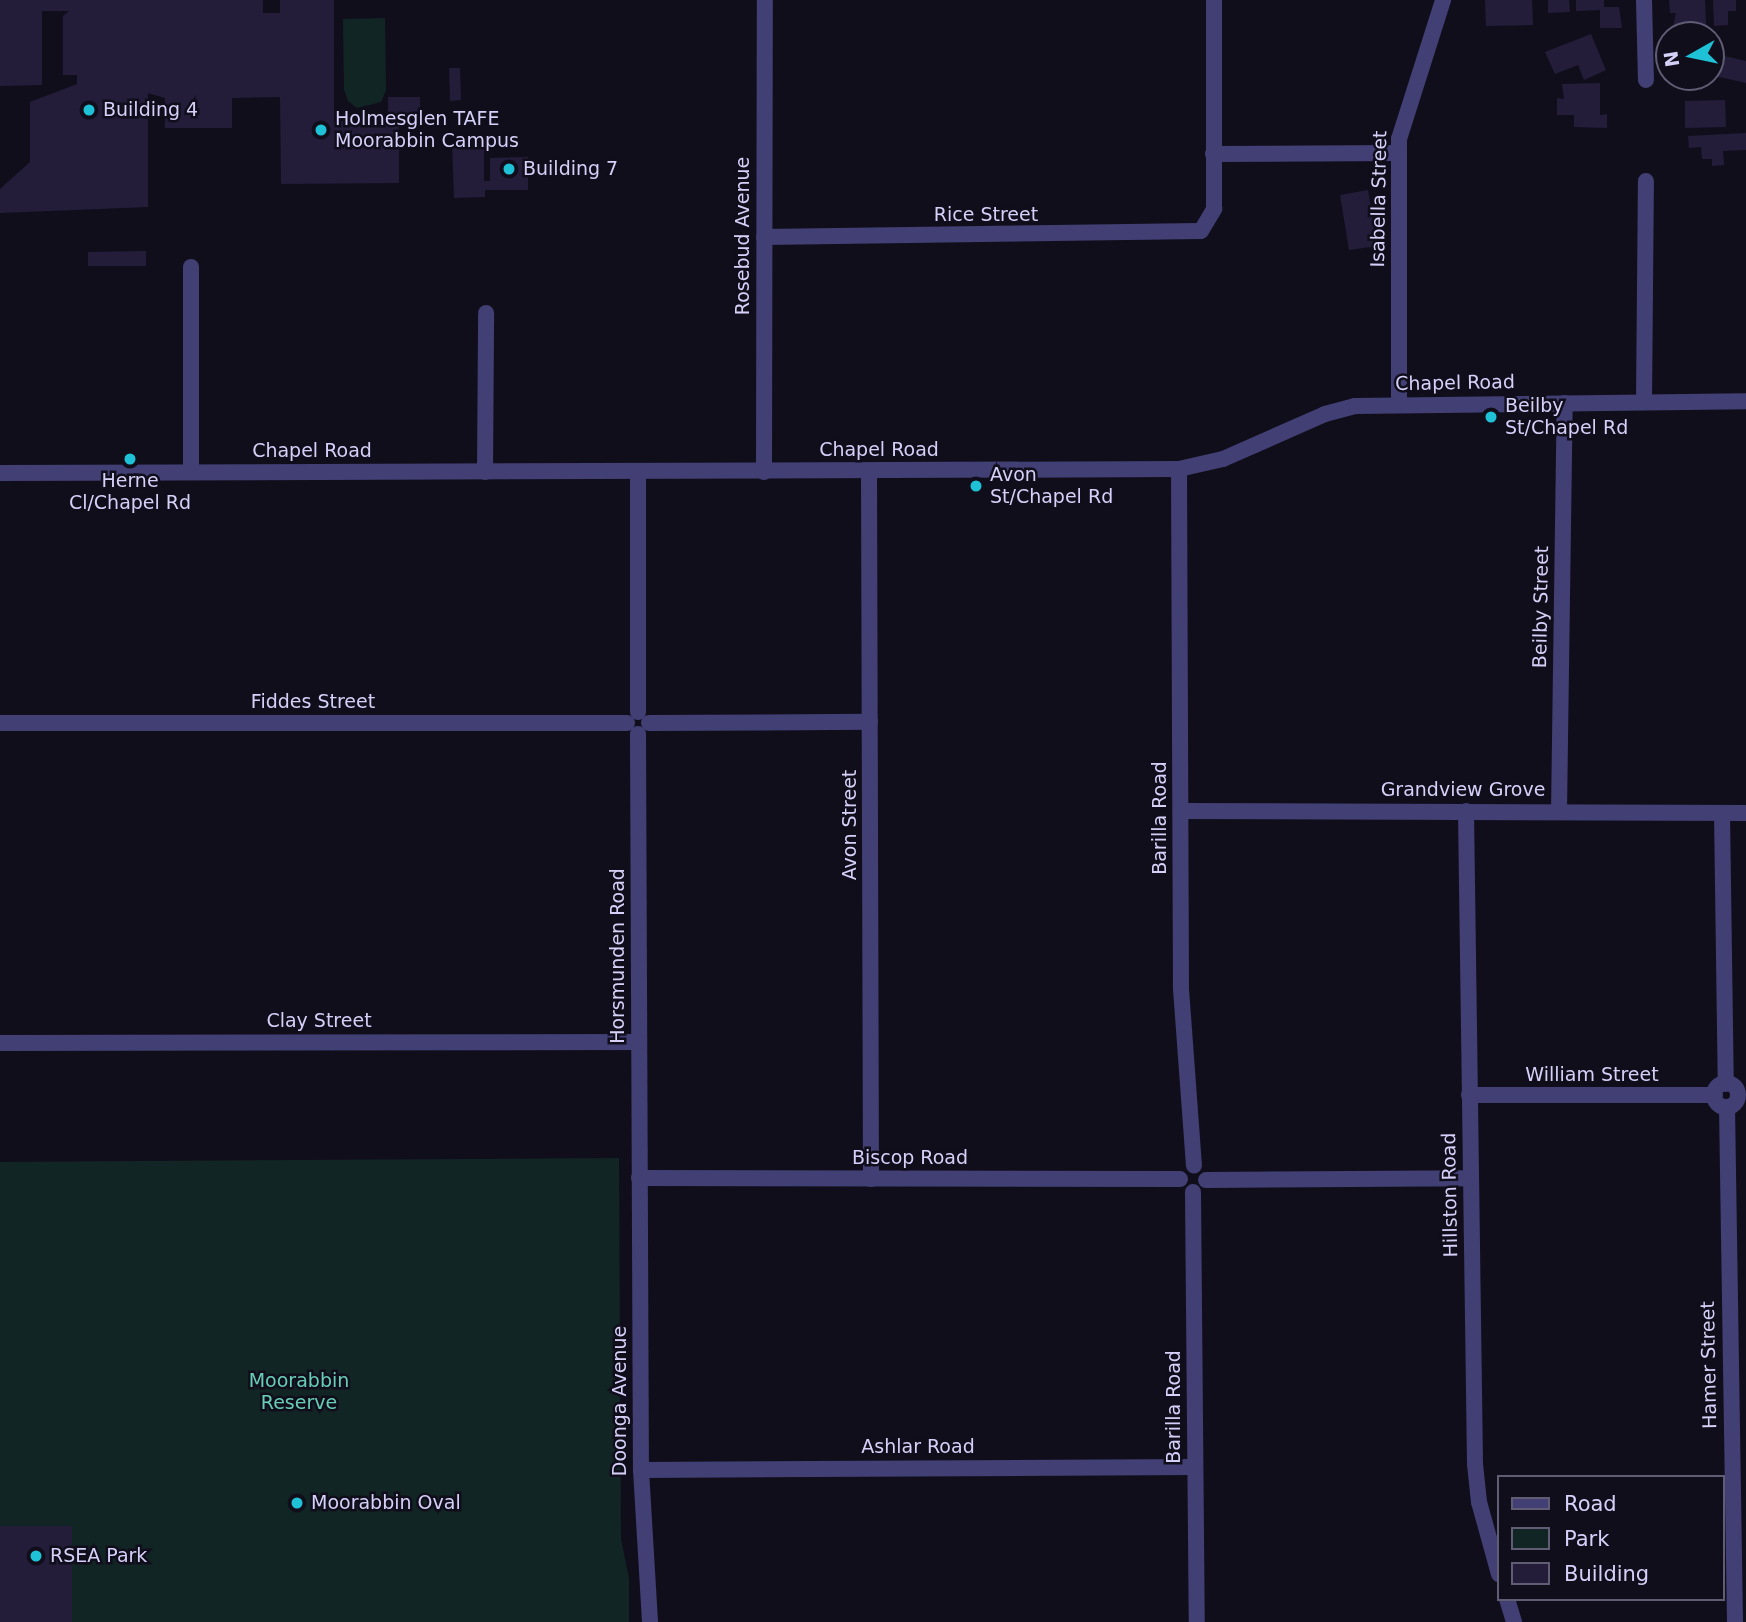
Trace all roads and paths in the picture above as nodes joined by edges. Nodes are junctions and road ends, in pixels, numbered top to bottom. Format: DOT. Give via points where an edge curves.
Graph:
graph roads {
  1 [pos="765,0"];
  2 [pos="1214,0"];
  3 [pos="1443,0"];
  4 [pos="1644,0"];
  5 [pos="1646,80"];
  6 [pos="1399,153"];
  7 [pos="1213,154"];
  8 [pos="1646,181"];
  9 [pos="764,237"];
  10 [pos="191,267"];
  11 [pos="486,313"];
  12 [pos="1746,401"];
  13 [pos="1565,402"];
  14 [pos="1644,402"];
  15 [pos="1399,405"];
  16 [pos="1180,469"];
  17 [pos="638,471"];
  18 [pos="869,471"];
  19 [pos="191,472"];
  20 [pos="485,472"];
  21 [pos="764,472"];
  22 [pos="0,473"];
  23 [pos="870,722"];
  24 [pos="0,723"];
  25 [pos="638,723"];
  26 [pos="1181,811"];
  27 [pos="1466,811"];
  28 [pos="1559,812"];
  29 [pos="1722,813"];
  30 [pos="1746,813"];
  31 [pos="639,1042"];
  32 [pos="0,1043"];
  33 [pos="1469,1096"];
  34 [pos="1730,1096"];
  35 [pos="1194,1166"];
  36 [pos="639,1178"];
  37 [pos="872,1178"];
  38 [pos="1471,1178"];
  39 [pos="1180,1179"];
  40 [pos="1206,1180"];
  41 [pos="1193,1192"];
  42 [pos="1195,1467"];
  43 [pos="641,1470"];
  44 [pos="1498,1570"];
  45 [pos="1508,1601"];
  46 [pos="650,1622"];
  47 [pos="1197,1622"];
  48 [pos="1514,1622"];
  49 [pos="1735,1622"];
  1 -- 9 [label="street, Rosebud Avenue"];
  2 -- 7 [label="street"];
  3 -- 6 [label="street, Isabella Street" via="1404,114"];
  4 -- 5 [label="street"];
  6 -- 7 [label="street"];
  6 -- 15 [label="street, Isabella Street"];
  7 -- 9 [label="street, Rice Street" via="1214,209 1206,228 1188,235"];
  8 -- 14 [label="street"];
  9 -- 21 [label="street, Rosebud Avenue"];
  10 -- 19 [label="street"];
  11 -- 20 [label="street"];
  12 -- 14 [label="street, Chapel Road"];
  13 -- 14 [label="street, Chapel Road"];
  13 -- 15 [label="street, Chapel Road"];
  13 -- 28 [label="street, Beilby Street"];
  15 -- 16 [label="street, Chapel Road" via="1339,409 1223,459"];
  16 -- 18 [label="street, Chapel Road"];
  16 -- 26 [label="street, Barilla Road"];
  17 -- 20 [label="street, Chapel Road"];
  17 -- 21 [label="street, Chapel Road"];
  17 -- 25 [label="street, Horsmunden Road"];
  18 -- 21 [label="street, Chapel Road"];
  18 -- 23 [label="street, Avon Street"];
  19 -- 20 [label="street, Chapel Road"];
  19 -- 22 [label="street, Chapel Road"];
  23 -- 25 [label="street, Fiddes Street"];
  23 -- 37 [label="street, Avon Street"];
  24 -- 25 [label="street, Fiddes Street"];
  25 -- 31 [label="street, Horsmunden Road"];
  26 -- 27 [label="street, Grandview Grove"];
  26 -- 35 [label="street, Barilla Road" via="1182,1027"];
  27 -- 28 [label="street, Grandview Grove"];
  27 -- 33 [label="street, Hillston Road"];
  28 -- 29 [label="street, Grandview Grove"];
  29 -- 30 [label="street, Grandview Grove"];
  29 -- 34 [label="street, Hamer Street"];
  31 -- 32 [label="street, Clay Street"];
  31 -- 36 [label="street, Horsmunden Road"];
  33 -- 34 [label="street, William Street"];
  33 -- 38 [label="street, Hillston Road"];
  34 -- 49 [label="street, Hamer Street"];
  35 -- 39 [label="street" via="1183,1171"];
  35 -- 40 [label="street"];
  36 -- 37 [label="street, Biscop Road"];
  36 -- 43 [label="street, Doonga Avenue"];
  37 -- 39 [label="street, Biscop Road"];
  38 -- 40 [label="street"];
  38 -- 44 [label="street, Hillston Road" via="1476,1473"];
  39 -- 41 [label="street" via="1185,1190"];
  40 -- 41 [label="street"];
  41 -- 42 [label="street, Barilla Road"];
  42 -- 43 [label="street, Ashlar Road"];
  42 -- 47 [label="street, Barilla Road"];
  43 -- 46 [label="street, Doonga Avenue"];
  45 -- 48 [label="street"];
}
